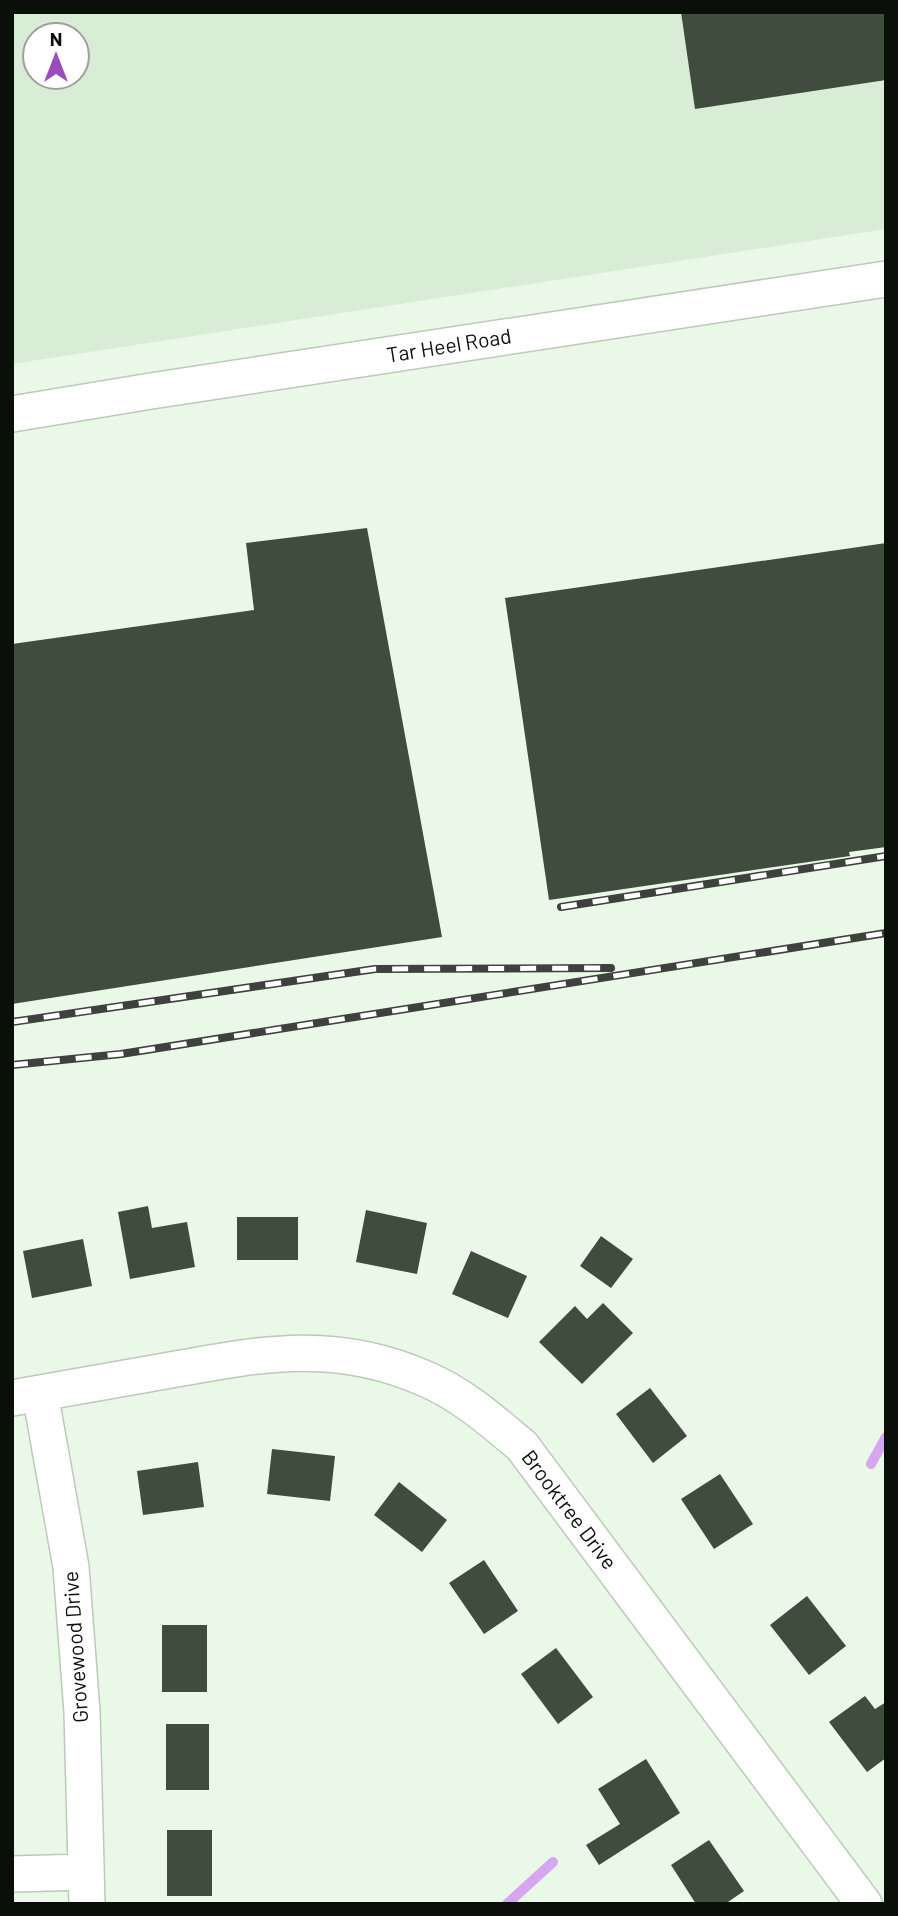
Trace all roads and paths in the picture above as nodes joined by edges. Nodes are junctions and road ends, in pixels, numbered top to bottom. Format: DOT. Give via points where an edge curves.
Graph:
graph roads {
  1 [pos="886,279"];
  2 [pos="12,414"];
  3 [pos="26,1395"];
  4 [pos="12,1874"];
  5 [pos="87,1888"];
  6 [pos="864,1904"];
  1 -- 2 [label="street, Tar Heel Road"];
  3 -- 5 [label="street, Grovewood Drive" via="71,1567 82,1712"];
  3 -- 6 [label="street, Brooktree Drive" via="261,1354 313,1351 406,1371 470,1403 522,1447"];
  4 -- 5 [label="street"];
}
